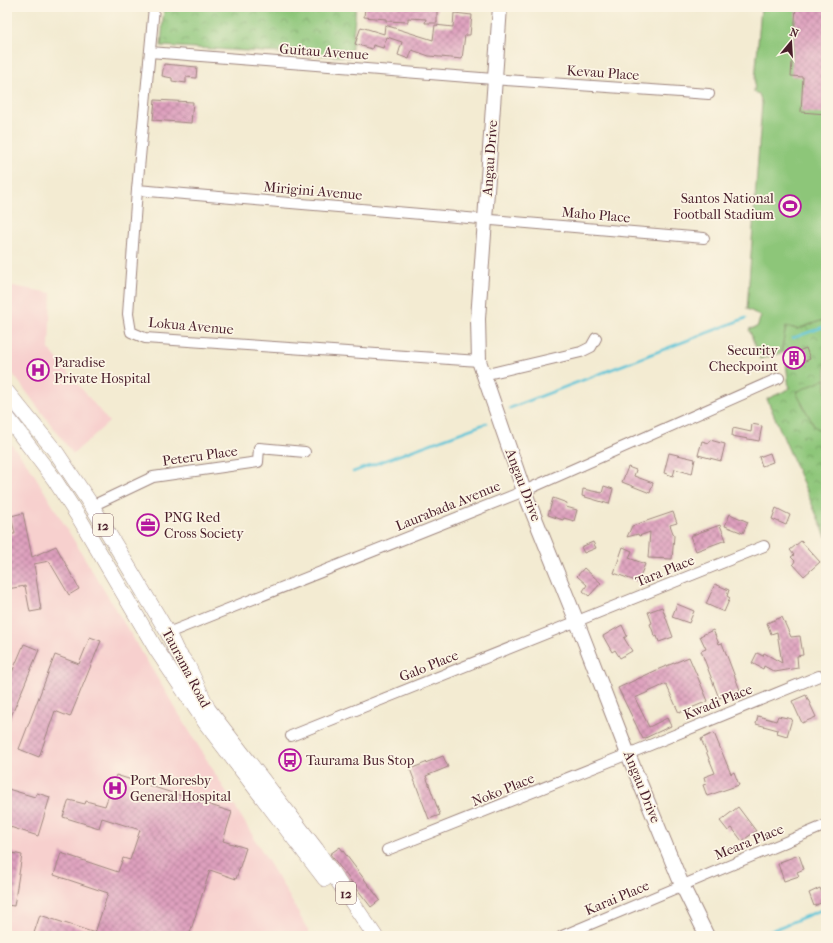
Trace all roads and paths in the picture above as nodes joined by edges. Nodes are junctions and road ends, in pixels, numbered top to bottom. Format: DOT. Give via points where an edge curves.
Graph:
graph roads {
  1 [pos="154,7"];
  2 [pos="500,7"];
  3 [pos="150,52"];
  4 [pos="495,79"];
  5 [pos="709,94"];
  6 [pos="137,190"];
  7 [pos="486,220"];
  8 [pos="704,238"];
  9 [pos="596,338"];
  10 [pos="479,361"];
  11 [pos="483,375"];
  12 [pos="779,378"];
  13 [pos="7,392"];
  14 [pos="7,417"];
  15 [pos="305,452"];
  16 [pos="524,491"];
  17 [pos="92,506"];
  18 [pos="764,546"];
  19 [pos="577,622"];
  20 [pos="168,633"];
  21 [pos="819,676"];
  22 [pos="291,736"];
  23 [pos="628,754"];
  24 [pos="826,826"];
  25 [pos="387,850"];
  26 [pos="682,885"];
  27 [pos="366,936"];
  28 [pos="375,936"];
  29 [pos="562,936"];
  30 [pos="707,936"];
  1 -- 3 [label="street, Lokua Avenue"];
  2 -- 4 [label="street, Angau Drive"];
  3 -- 4 [label="street, Guitau Avenue"];
  3 -- 6 [label="street, Lokua Avenue"];
  4 -- 5 [label="street, Kevau Place"];
  4 -- 7 [label="street, Angau Drive"];
  6 -- 7 [label="street, Mirigini Avenue"];
  6 -- 10 [label="street, Lokua Avenue" via="128,314 131,332 146,338"];
  7 -- 8 [label="street, Maho Place"];
  7 -- 10 [label="street, Angau Drive" via="478,319"];
  9 -- 11 [label="street" via="591,347 581,352"];
  10 -- 11 [label="street, Angau Drive"];
  11 -- 16 [label="street, Angau Drive"];
  12 -- 16 [label="street, Laurabada Avenue"];
  13 -- 17 [label="main road, Taurama Road / 12" via="56,452"];
  14 -- 27 [label="main road, Taurama Road / 12" via="54,479 156,649 207,725"];
  15 -- 17 [label="street, Peteru Place" via="259,448 258,462 153,477"];
  16 -- 19 [label="street, Angau Drive"];
  16 -- 20 [label="street, Laurabada Avenue"];
  17 -- 20 [label="main road, Taurama Road / 12"];
  18 -- 19 [label="street, Tara Place"];
  19 -- 22 [label="street, Galo Place"];
  19 -- 23 [label="street, Angau Drive"];
  20 -- 28 [label="main road, Taurama Road / 12" via="188,666 208,709 316,849"];
  21 -- 23 [label="street, Kwadi Place"];
  23 -- 25 [label="street, Noko Place"];
  23 -- 26 [label="street, Angau Drive"];
  24 -- 26 [label="street, Meara Place"];
  26 -- 29 [label="street, Karai Place"];
  26 -- 30 [label="street, Angau Drive"];
}
